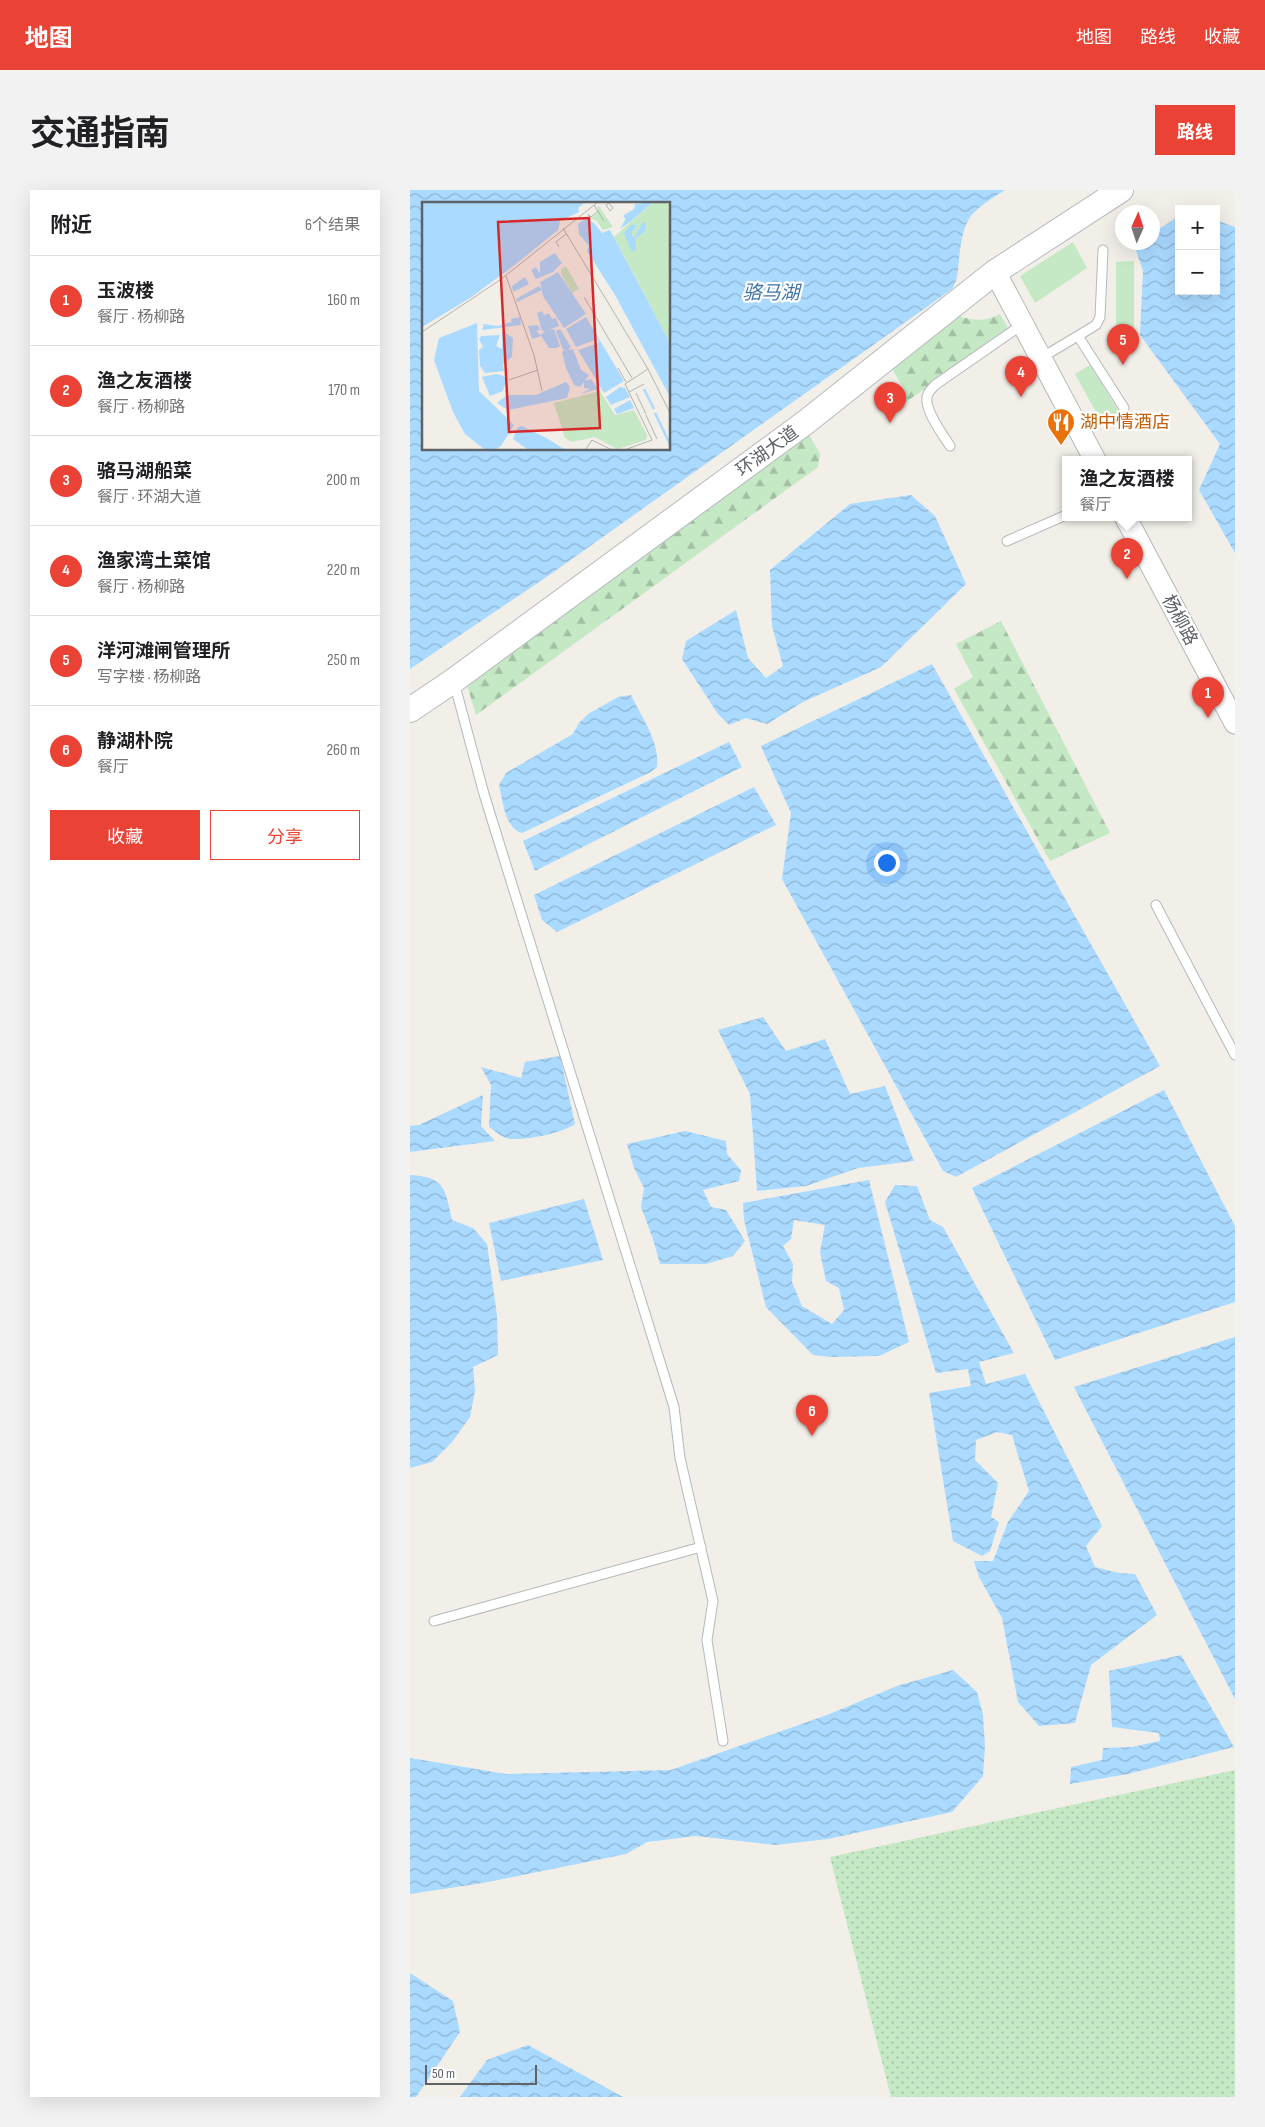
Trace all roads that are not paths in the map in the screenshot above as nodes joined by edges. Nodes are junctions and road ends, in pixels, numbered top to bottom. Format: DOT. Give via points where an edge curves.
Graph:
graph roads {
  1 [pos="1122,190"];
  2 [pos="1103,250"];
  3 [pos="995,272"];
  4 [pos="1023,324"];
  5 [pos="1078,336"];
  6 [pos="1041,359"];
  7 [pos="1124,408"];
  8 [pos="950,446"];
  9 [pos="1093,456"];
  10 [pos="1062,517"];
  11 [pos="1128,521"];
  12 [pos="1007,541"];
  13 [pos="454,681"];
  14 [pos="410,710"];
  15 [pos="1235,723"];
  16 [pos="1156,905"];
  17 [pos="1235,1055"];
  18 [pos="701,1547"];
  19 [pos="434,1621"];
  20 [pos="723,1741"];
  1 -- 3 [label="main road, 环湖大道"];
  2 -- 5 [label="lane" via="1100,317 1096,324"];
  3 -- 4 [label="street"];
  3 -- 13 [label="main road, 环湖大道" via="806,422"];
  4 -- 6 [label="street"];
  4 -- 8 [label="lane" via="928,392 926,399 930,411"];
  5 -- 6 [label="lane"];
  5 -- 7 [label="lane"];
  6 -- 9 [label="street"];
  10 -- 12 [label="lane"];
  11 -- 15 [label="street, 杨柳路"];
  13 -- 14 [label="main road, 环湖大道"];
  13 -- 18 [label="lane" via="487,803 674,1407 680,1458"];
  16 -- 17 [label="lane"];
  18 -- 19 [label="lane"];
  18 -- 20 [label="lane" via="714,1601 707,1640"];
}
